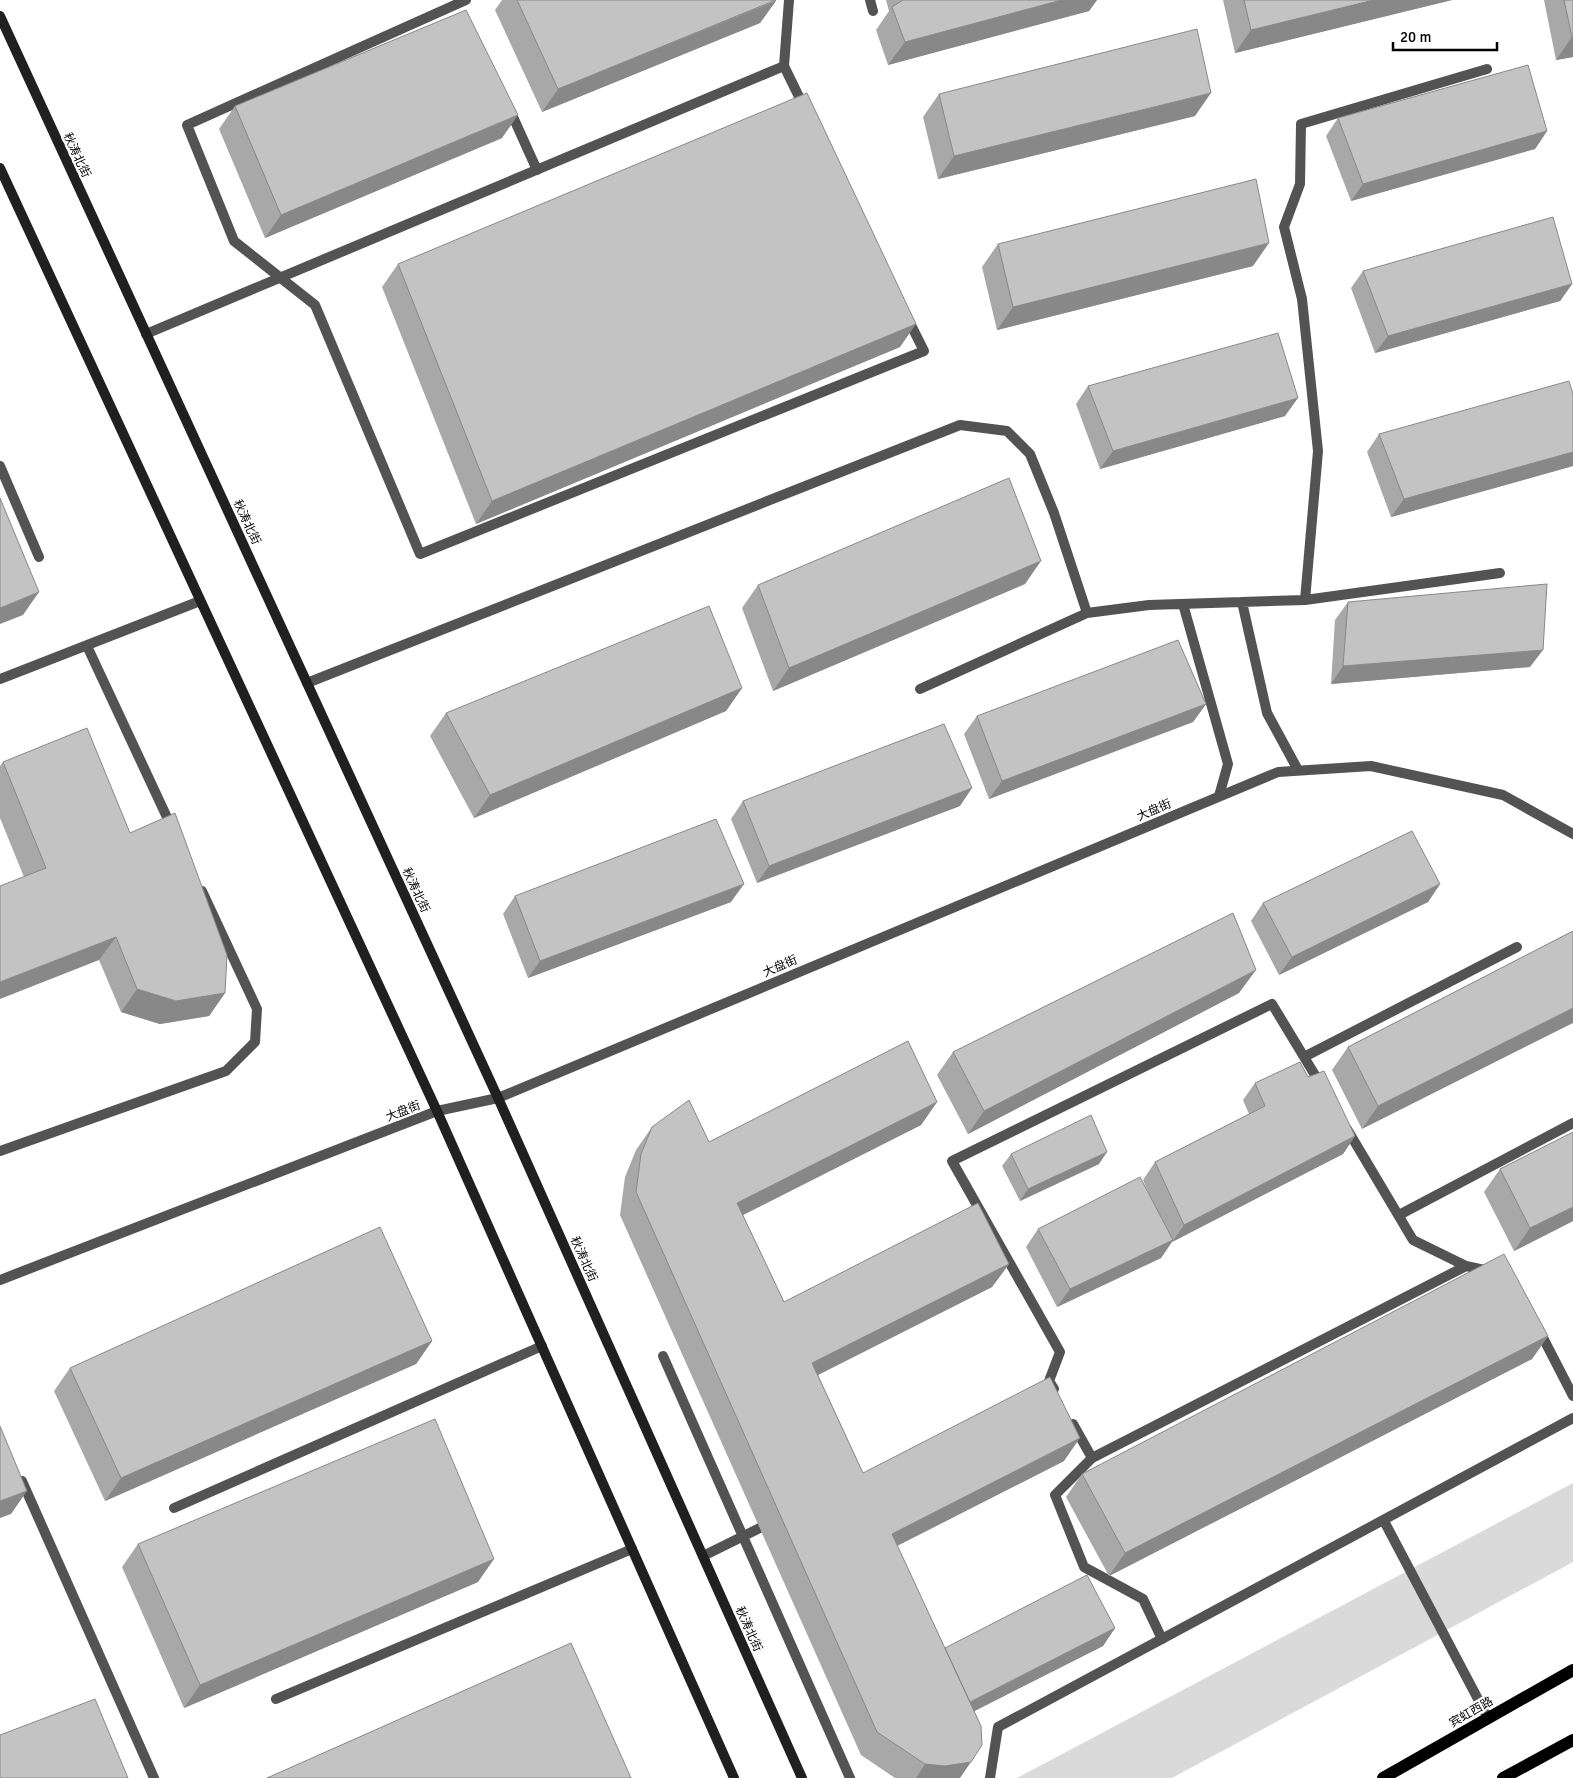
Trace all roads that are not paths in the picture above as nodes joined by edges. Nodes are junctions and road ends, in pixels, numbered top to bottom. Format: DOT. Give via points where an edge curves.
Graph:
graph roads {
  1 [pos="789,0"];
  2 [pos="870,0"];
  3 [pos="464,4"];
  4 [pos="873,11"];
  5 [pos="0,16"];
  6 [pos="784,66"];
  7 [pos="1487,69"];
  8 [pos="505,100"];
  9 [pos="809,118"];
  10 [pos="0,168"];
  11 [pos="537,170"];
  12 [pos="280,278"];
  13 [pos="902,308"];
  14 [pos="146,334"];
  15 [pos="0,466"];
  16 [pos="39,557"];
  17 [pos="1500,573"];
  18 [pos="1305,600"];
  19 [pos="200,601"];
  20 [pos="1242,602"];
  21 [pos="1183,604"];
  22 [pos="1086,613"];
  23 [pos="87,646"];
  24 [pos="0,679"];
  25 [pos="307,684"];
  26 [pos="920,689"];
  27 [pos="1298,770"];
  28 [pos="1218,796"];
  29 [pos="1573,834"];
  30 [pos="178,840"];
  31 [pos="199,885"];
  32 [pos="1517,947"];
  33 [pos="1304,1057"];
  34 [pos="1324,1090"];
  35 [pos="498,1098"];
  36 [pos="437,1111"];
  37 [pos="1573,1122"];
  38 [pos="1344,1124"];
  39 [pos="0,1151"];
  40 [pos="1399,1215"];
  41 [pos="1466,1266"];
  42 [pos="1502,1273"];
  43 [pos="0,1280"];
  44 [pos="1533,1318"];
  45 [pos="542,1346"];
  46 [pos="663,1356"];
  47 [pos="1573,1396"];
  48 [pos="1059,1398"];
  49 [pos="1068,1416"];
  50 [pos="1573,1418"];
  51 [pos="1092,1458"];
  52 [pos="16,1468"];
  53 [pos="174,1508"];
  54 [pos="778,1519"];
  55 [pos="1384,1520"];
  56 [pos="743,1536"];
  57 [pos="632,1549"];
  58 [pos="703,1556"];
  59 [pos="1162,1639"];
  60 [pos="1573,1670"];
  61 [pos="276,1699"];
  62 [pos="1488,1718"];
  63 [pos="1573,1740"];
  64 [pos="154,1778"];
  65 [pos="734,1778"];
  66 [pos="802,1778"];
  67 [pos="850,1778"];
  68 [pos="990,1778"];
  69 [pos="1383,1778"];
  70 [pos="1504,1778"];
  1 -- 6 [label="street"];
  2 -- 4 [label="street"];
  3 -- 12 [label="street" via="187,125 234,240"];
  5 -- 14 [label="main road, 秋涛北街"];
  6 -- 9 [label="street"];
  6 -- 11 [label="street"];
  7 -- 18 [label="street" via="1300,124 1300,184 1284,227 1302,299 1318,451"];
  8 -- 11 [label="street"];
  10 -- 19 [label="main road"];
  11 -- 12 [label="street"];
  12 -- 13 [label="street" via="315,305 420,554 924,352"];
  12 -- 14 [label="street"];
  14 -- 25 [label="main road, 秋涛北街"];
  15 -- 16 [label="street"];
  17 -- 18 [label="street"];
  18 -- 20 [label="street"];
  19 -- 23 [label="street"];
  19 -- 36 [label="main road"];
  20 -- 21 [label="street"];
  20 -- 27 [label="street" via="1267,713"];
  21 -- 22 [label="street"];
  21 -- 28 [label="street" via="1228,764"];
  22 -- 25 [label="street" via="1054,513 1030,454 1007,431 960,425"];
  22 -- 26 [label="street"];
  23 -- 24 [label="street"];
  23 -- 30 [label="street"];
  25 -- 35 [label="main road, 秋涛北街"];
  27 -- 28 [label="street, 大盘街" via="1278,772"];
  27 -- 29 [label="street, 大盘街" via="1371,766 1503,795"];
  28 -- 35 [label="street, 大盘街"];
  31 -- 39 [label="street" via="257,1008 255,1042 226,1071"];
  32 -- 33 [label="street"];
  33 -- 34 [label="street"];
  33 -- 48 [label="street" via="1272,1004 952,1162 1060,1352 1045,1384"];
  35 -- 36 [label="street, 大盘街"];
  35 -- 58 [label="main road, 秋涛北街"];
  36 -- 43 [label="street, 大盘街"];
  36 -- 45 [label="main road"];
  37 -- 40 [label="street"];
  38 -- 40 [label="street"];
  40 -- 41 [label="street" via="1413,1240"];
  41 -- 42 [label="street"];
  41 -- 51 [label="street"];
  44 -- 47 [label="street"];
  45 -- 53 [label="street"];
  45 -- 57 [label="main road"];
  46 -- 56 [label="street"];
  49 -- 51 [label="street"];
  50 -- 55 [label="street"];
  51 -- 59 [label="street" via="1055,1495 1084,1568 1143,1599"];
  52 -- 64 [label="street"];
  54 -- 56 [label="street"];
  55 -- 59 [label="street"];
  55 -- 62 [label="street"];
  56 -- 58 [label="street"];
  56 -- 67 [label="street"];
  57 -- 61 [label="street"];
  57 -- 65 [label="main road"];
  58 -- 66 [label="main road, 秋涛北街"];
  59 -- 68 [label="street" via="998,1727"];
  60 -- 62 [label="main road, 宾虹西路"];
  62 -- 69 [label="main road, 宾虹西路"];
  63 -- 70 [label="main road"];
}
